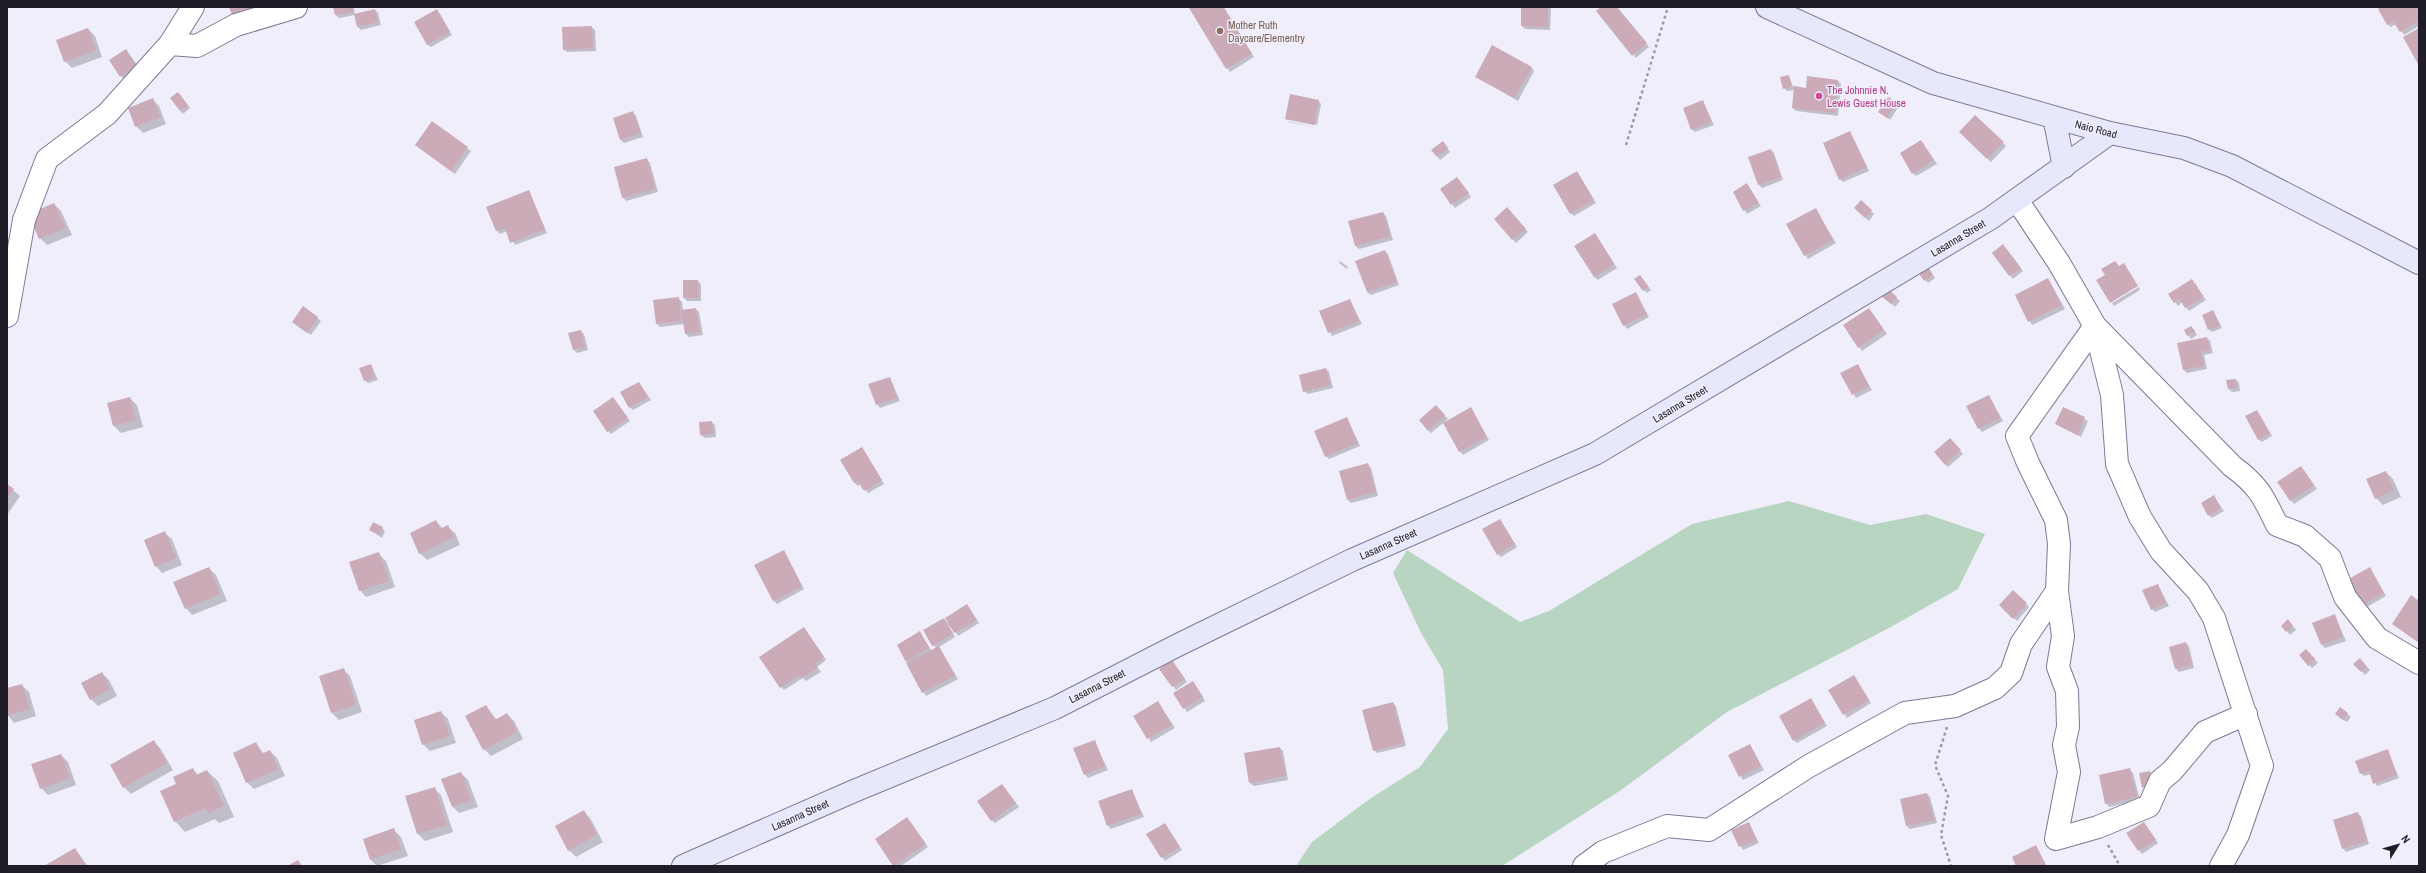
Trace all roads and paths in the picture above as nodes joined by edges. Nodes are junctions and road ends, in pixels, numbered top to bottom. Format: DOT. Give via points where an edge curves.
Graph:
graph roads {
  1 [pos="192,7"];
  2 [pos="296,7"];
  3 [pos="1668,7"];
  4 [pos="1767,7"];
  5 [pos="170,44"];
  6 [pos="2054,117"];
  7 [pos="2110,133"];
  8 [pos="1626,145"];
  9 [pos="2064,167"];
  10 [pos="2017,200"];
  11 [pos="2419,263"];
  12 [pos="7,316"];
  13 [pos="2095,326"];
  14 [pos="2057,591"];
  15 [pos="2419,663"];
  16 [pos="1956,706"];
  17 [pos="2246,714"];
  18 [pos="683,866"];
  19 [pos="1584,866"];
  20 [pos="1951,866"];
  21 [pos="2221,866"];
  1 -- 5 [label="street"];
  2 -- 5 [label="street" via="236,26 197,46"];
  3 -- 8 [label="path"];
  4 -- 6 [label="street, Naio Road" via="1933,83"];
  5 -- 12 [label="street" via="107,114 47,159 24,220"];
  6 -- 7 [label="street, Naio Road"];
  6 -- 9 [label="street"];
  7 -- 9 [label="street, Lasanna Street"];
  7 -- 11 [label="street, Naio Road" via="2184,148 2232,166"];
  9 -- 10 [label="street, Lasanna Street"];
  10 -- 13 [label="street"];
  10 -- 18 [label="street, Lasanna Street" via="1596,454 1352,560 1055,708 854,791"];
  13 -- 14 [label="street" via="2017,436 2056,520 2059,544"];
  13 -- 15 [label="street" via="2232,466 2252,481 2264,496 2277,525 2305,536 2330,558 2345,597 2377,638"];
  13 -- 17 [label="street" via="2112,395 2117,464 2140,517 2161,552 2198,591 2214,618"];
  14 -- 16 [label="street" via="2021,644 2011,673 1995,688"];
  14 -- 17 [label="street" via="2063,636 2058,667 2067,691 2068,727 2064,745 2069,772 2056,840 2098,827 2149,806 2160,781 2172,771 2205,732"];
  16 -- 19 [label="street" via="1905,712 1809,766 1709,830 1667,826 1603,852"];
  16 -- 20 [label="path" via="1935,764 1948,796 1941,835"];
  17 -- 21 [label="street" via="2262,766 2238,835"];
}
